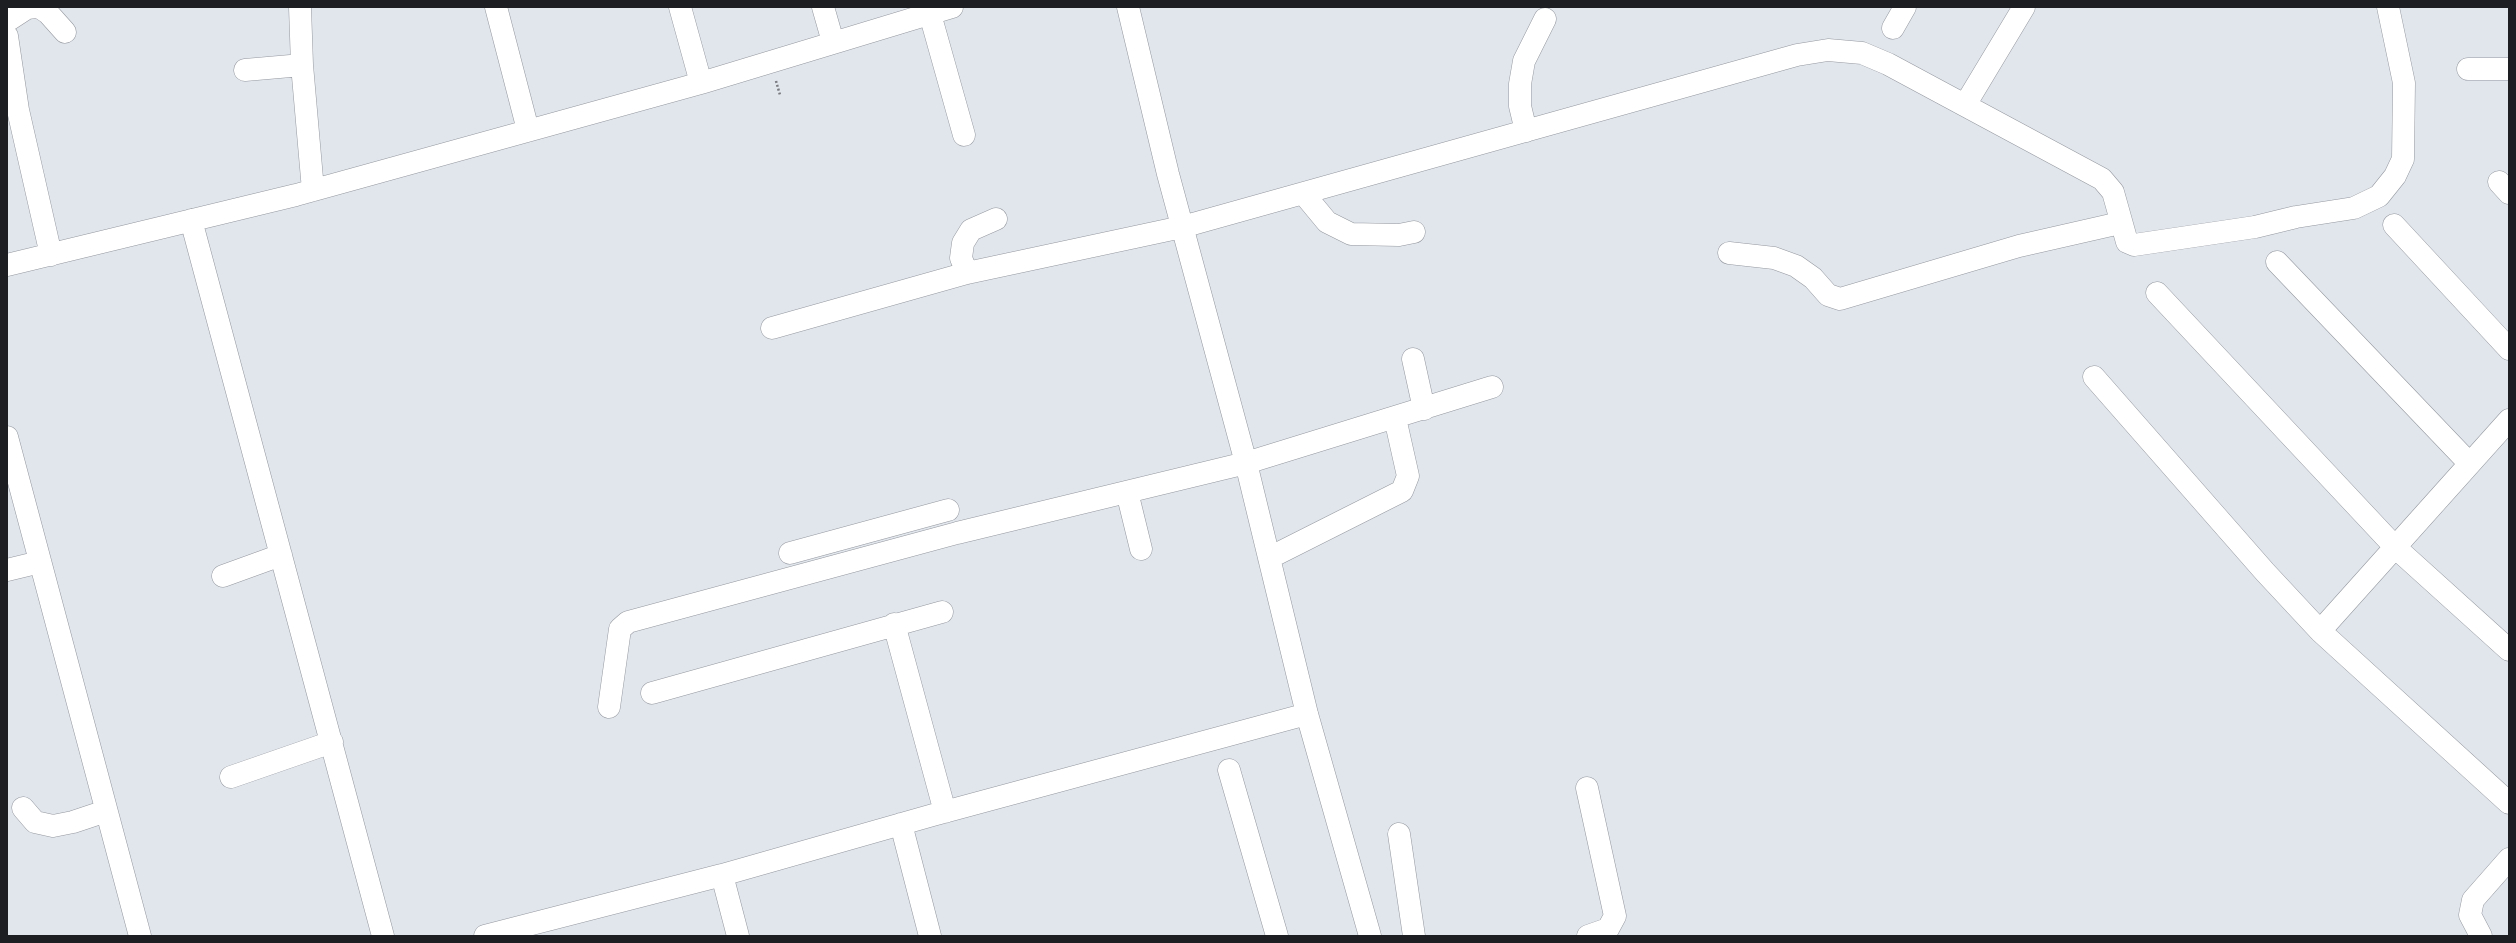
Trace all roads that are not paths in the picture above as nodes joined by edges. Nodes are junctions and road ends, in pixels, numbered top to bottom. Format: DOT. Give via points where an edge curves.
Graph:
graph roads {
  1 [pos="37,7"];
  2 [pos="300,7"];
  3 [pos="496,7"];
  4 [pos="680,7"];
  5 [pos="823,7"];
  6 [pos="952,7"];
  7 [pos="1128,7"];
  8 [pos="1905,7"];
  9 [pos="2024,7"];
  10 [pos="2388,7"];
  11 [pos="930,14"];
  12 [pos="1545,19"];
  13 [pos="7,21"];
  14 [pos="1893,28"];
  15 [pos="65,32"];
  16 [pos="7,36"];
  17 [pos="833,42"];
  18 [pos="302,65"];
  19 [pos="2468,69"];
  20 [pos="244,70"];
  21 [pos="2509,70"];
  22 [pos="701,83"];
  23 [pos="1965,105"];
  24 [pos="528,130"];
  25 [pos="1526,131"];
  26 [pos="964,135"];
  27 [pos="313,190"];
  28 [pos="1303,193"];
  29 [pos="996,219"];
  30 [pos="191,220"];
  31 [pos="2120,223"];
  32 [pos="2394,225"];
  33 [pos="1182,227"];
  34 [pos="1414,232"];
  35 [pos="1729,253"];
  36 [pos="51,255"];
  37 [pos="2277,262"];
  38 [pos="7,265"];
  39 [pos="967,273"];
  40 [pos="2157,293"];
  41 [pos="772,328"];
  42 [pos="2509,349"];
  43 [pos="1413,358"];
  44 [pos="2094,377"];
  45 [pos="1492,388"];
  46 [pos="1424,409"];
  47 [pos="1396,418"];
  48 [pos="2509,420"];
  49 [pos="7,437"];
  50 [pos="1246,463"];
  51 [pos="2469,463"];
  52 [pos="11,466"];
  53 [pos="1127,492"];
  54 [pos="948,510"];
  55 [pos="895,524"];
  56 [pos="902,548"];
  57 [pos="2396,548"];
  58 [pos="1141,550"];
  59 [pos="790,553"];
  60 [pos="281,555"];
  61 [pos="1269,558"];
  62 [pos="40,562"];
  63 [pos="7,570"];
  64 [pos="224,576"];
  65 [pos="942,612"];
  66 [pos="894,624"];
  67 [pos="2320,631"];
  68 [pos="2508,646"];
  69 [pos="652,693"];
  70 [pos="609,707"];
  71 [pos="1307,714"];
  72 [pos="332,742"];
  73 [pos="1229,770"];
  74 [pos="231,777"];
  75 [pos="1587,788"];
  76 [pos="2509,803"];
  77 [pos="23,808"];
  78 [pos="106,811"];
  79 [pos="946,812"];
  80 [pos="901,824"];
  81 [pos="1399,834"];
  82 [pos="2509,859"];
  83 [pos="722,875"];
  84 [pos="140,936"];
  85 [pos="383,936"];
  86 [pos="485,936"];
  87 [pos="738,936"];
  88 [pos="930,936"];
  89 [pos="1277,936"];
  90 [pos="1370,936"];
  91 [pos="1414,936"];
  92 [pos="1588,936"];
  93 [pos="2481,936"];
  1 -- 13 [label="street" via="28,8"];
  1 -- 15 [label="street" via="48,13"];
  2 -- 18 [label="street"];
  3 -- 24 [label="street"];
  4 -- 22 [label="street"];
  5 -- 17 [label="street"];
  6 -- 11 [label="street"];
  7 -- 33 [label="street"];
  8 -- 14 [label="street"];
  9 -- 23 [label="street"];
  10 -- 31 [label="street" via="2404,83 2403,159 2379,196 2354,208 2167,242 2134,245 2127,242"];
  11 -- 17 [label="street"];
  11 -- 26 [label="street"];
  12 -- 25 [label="street" via="1524,61 1520,84 1520,106"];
  16 -- 36 [label="street" via="18,110"];
  17 -- 22 [label="street"];
  18 -- 20 [label="street"];
  18 -- 27 [label="street"];
  19 -- 21 [label="street"];
  22 -- 24 [label="street"];
  23 -- 25 [label="street" via="1862,53 1828,50 1789,57"];
  23 -- 31 [label="street" via="2102,179 2113,192"];
  24 -- 27 [label="street"];
  25 -- 28 [label="street"];
  27 -- 30 [label="street"];
  28 -- 33 [label="street"];
  28 -- 34 [label="street" via="1327,222 1351,234"];
  29 -- 39 [label="street" via="971,230 963,244 961,258"];
  30 -- 36 [label="street"];
  30 -- 60 [label="street"];
  31 -- 35 [label="street" via="2019,246 1840,299 1828,295 1813,278 1796,266 1774,258"];
  32 -- 42 [label="street"];
  33 -- 39 [label="street"];
  33 -- 50 [label="street"];
  36 -- 38 [label="street"];
  37 -- 51 [label="street"];
  39 -- 41 [label="street"];
  40 -- 57 [label="street"];
  43 -- 46 [label="street"];
  44 -- 67 [label="street"];
  45 -- 46 [label="street"];
  46 -- 47 [label="street"];
  47 -- 50 [label="street"];
  47 -- 61 [label="street" via="1408,476 1402,491"];
  48 -- 51 [label="street"];
  49 -- 52 [label="street"];
  50 -- 53 [label="street"];
  50 -- 61 [label="street"];
  51 -- 57 [label="street"];
  52 -- 62 [label="street"];
  53 -- 56 [label="street"];
  53 -- 58 [label="street"];
  54 -- 55 [label="street"];
  55 -- 56 [label="street"];
  55 -- 59 [label="street"];
  56 -- 70 [label="street" via="628,622 620,629"];
  57 -- 67 [label="street"];
  57 -- 68 [label="street"];
  60 -- 64 [label="street"];
  60 -- 72 [label="street"];
  61 -- 71 [label="street"];
  62 -- 63 [label="street"];
  62 -- 78 [label="street"];
  65 -- 66 [label="street"];
  66 -- 69 [label="street"];
  66 -- 79 [label="street"];
  67 -- 76 [label="street"];
  71 -- 79 [label="street"];
  71 -- 90 [label="street"];
  72 -- 74 [label="street"];
  72 -- 85 [label="street"];
  73 -- 89 [label="street"];
  75 -- 92 [label="street" via="1615,916 1608,929"];
  77 -- 78 [label="street" via="34,822 52,826"];
  78 -- 84 [label="street"];
  79 -- 80 [label="street"];
  80 -- 83 [label="street"];
  80 -- 88 [label="street"];
  81 -- 91 [label="street"];
  82 -- 93 [label="street" via="2473,900 2470,915"];
  83 -- 86 [label="street"];
  83 -- 87 [label="street"];
}
